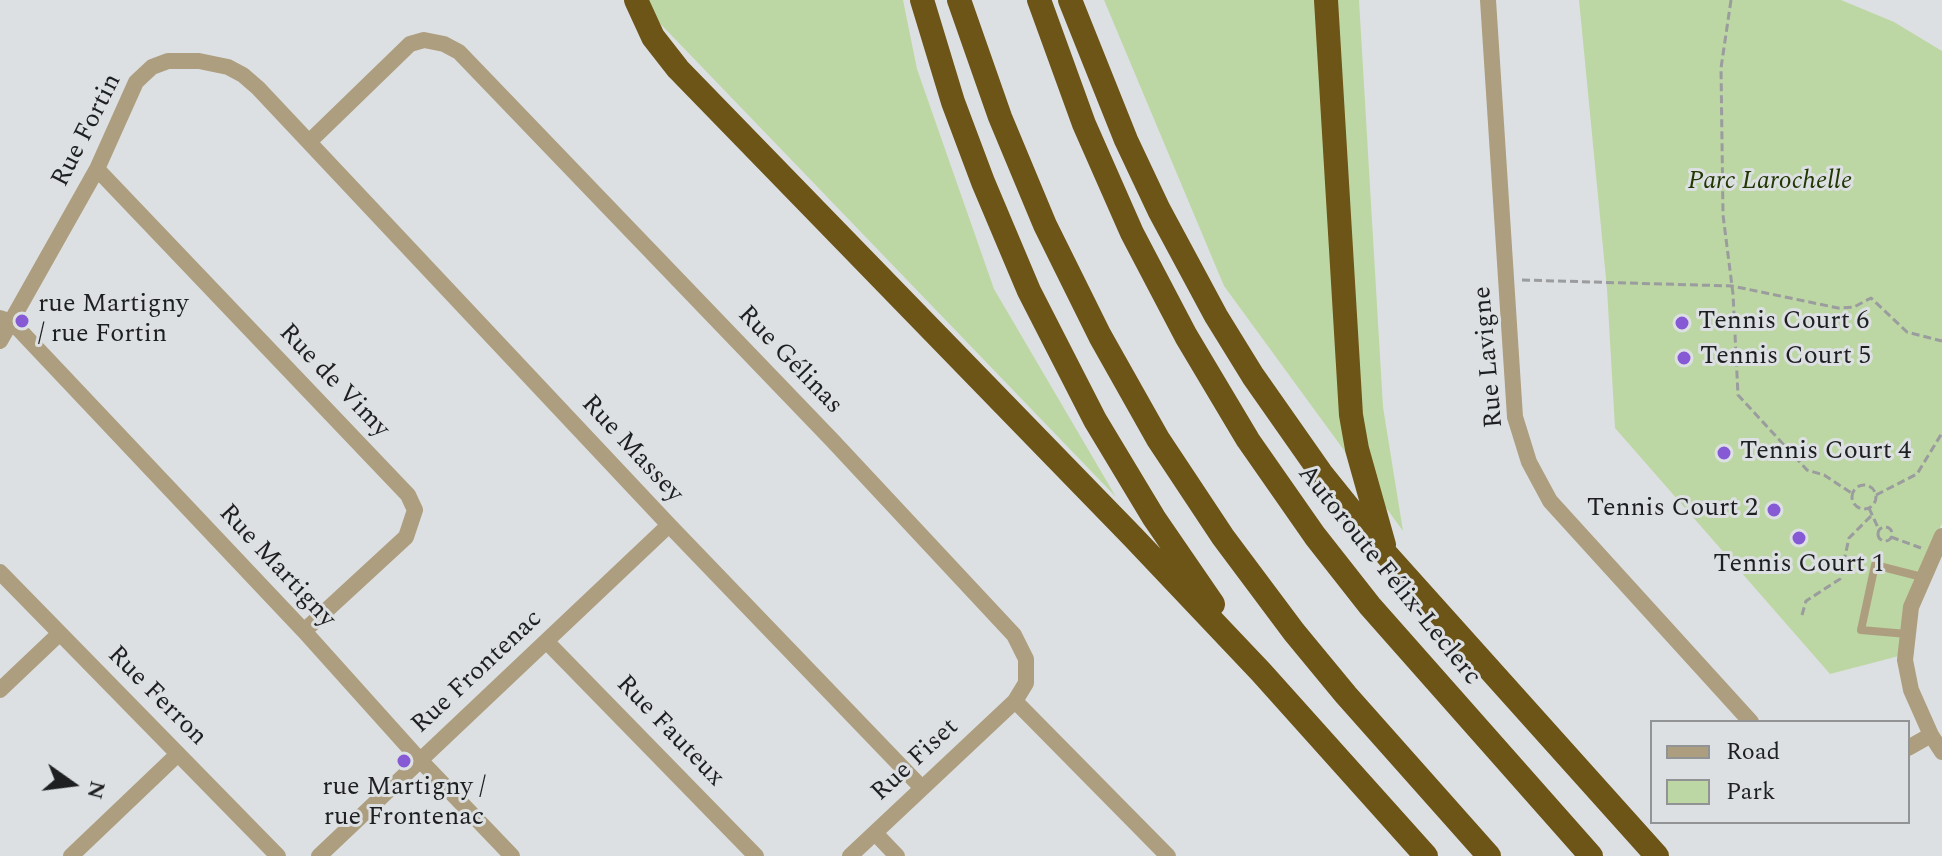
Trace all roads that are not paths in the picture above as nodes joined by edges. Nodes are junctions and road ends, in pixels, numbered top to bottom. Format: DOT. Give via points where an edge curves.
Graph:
graph roads {
  1 [pos="636,0"];
  2 [pos="922,0"];
  3 [pos="959,0"];
  4 [pos="1039,0"];
  5 [pos="1070,0"];
  6 [pos="1326,0"];
  7 [pos="1488,0"];
  8 [pos="309,142"];
  9 [pos="97,169"];
  10 [pos="6,320"];
  11 [pos="0,341"];
  12 [pos="669,525"];
  13 [pos="1942,536"];
  14 [pos="1387,555"];
  15 [pos="0,572"];
  16 [pos="1922,577"];
  17 [pos="304,631"];
  18 [pos="59,634"];
  19 [pos="1907,634"];
  20 [pos="547,642"];
  21 [pos="1261,672"];
  22 [pos="0,690"];
  23 [pos="1015,701"];
  24 [pos="1749,720"];
  25 [pos="1931,735"];
  26 [pos="1910,747"];
  27 [pos="1942,752"];
  28 [pos="178,754"];
  29 [pos="419,759"];
  30 [pos="922,788"];
  31 [pos="875,833"];
  32 [pos="71,856"];
  33 [pos="278,856"];
  34 [pos="319,856"];
  35 [pos="512,856"];
  36 [pos="756,856"];
  37 [pos="850,856"];
  38 [pos="897,856"];
  39 [pos="1168,856"];
  40 [pos="1426,856"];
  41 [pos="1489,856"];
  42 [pos="1591,856"];
  43 [pos="1657,856"];
  1 -- 21 [label="highway" via="653,37 678,69"];
  2 -- 21 [label="highway" via="983,182 1057,347 1154,518"];
  3 -- 41 [label="highway" via="1045,225 1158,439 1303,643"];
  4 -- 42 [label="highway, Autoroute Félix-Leclerc" via="1084,124 1132,233 1248,440 1370,606"];
  5 -- 14 [label="highway" via="1126,140 1216,316 1305,452"];
  6 -- 14 [label="highway" via="1351,415"];
  7 -- 24 [label="street, Rue Lavigne" via="1515,417 1529,462 1550,501"];
  8 -- 9 [label="street, Rue Fortin" via="243,75 199,61 168,61 136,82"];
  8 -- 12 [label="street, Rue Massey"];
  8 -- 23 [label="street, Rue Gélinas" via="410,44 424,40 459,52 1014,635 1026,659 1026,683"];
  9 -- 10 [label="street, Rue Fortin"];
  9 -- 17 [label="street, Rue de Vimy" via="408,495 415,510 406,537"];
  10 -- 11 [label="street, Rue Fortin"];
  10 -- 17 [label="street, Rue Martigny"];
  12 -- 20 [label="street, Rue Frontenac"];
  12 -- 30 [label="street, Rue Massey"];
  13 -- 16 [label="street"];
  14 -- 43 [label="highway"];
  15 -- 18 [label="street, Rue Ferron"];
  16 -- 19 [label="street"];
  16 -- 19 [label="lane" via="1875,565 1861,630"];
  17 -- 29 [label="street, Rue Martigny"];
  18 -- 22 [label="street"];
  18 -- 28 [label="street, Rue Ferron"];
  19 -- 25 [label="street" via="1911,690"];
  20 -- 29 [label="street, Rue Frontenac"];
  20 -- 36 [label="street, Rue Fauteux"];
  21 -- 40 [label="highway"];
  23 -- 30 [label="street, Rue Fiset"];
  23 -- 39 [label="street"];
  25 -- 26 [label="street"];
  25 -- 27 [label="street"];
  28 -- 32 [label="street"];
  28 -- 33 [label="street, Rue Ferron"];
  29 -- 34 [label="street, Rue Frontenac"];
  29 -- 35 [label="street, Rue Martigny"];
  30 -- 31 [label="street, Rue Fiset"];
  31 -- 37 [label="street, Rue Fiset"];
  31 -- 38 [label="street"];
}
